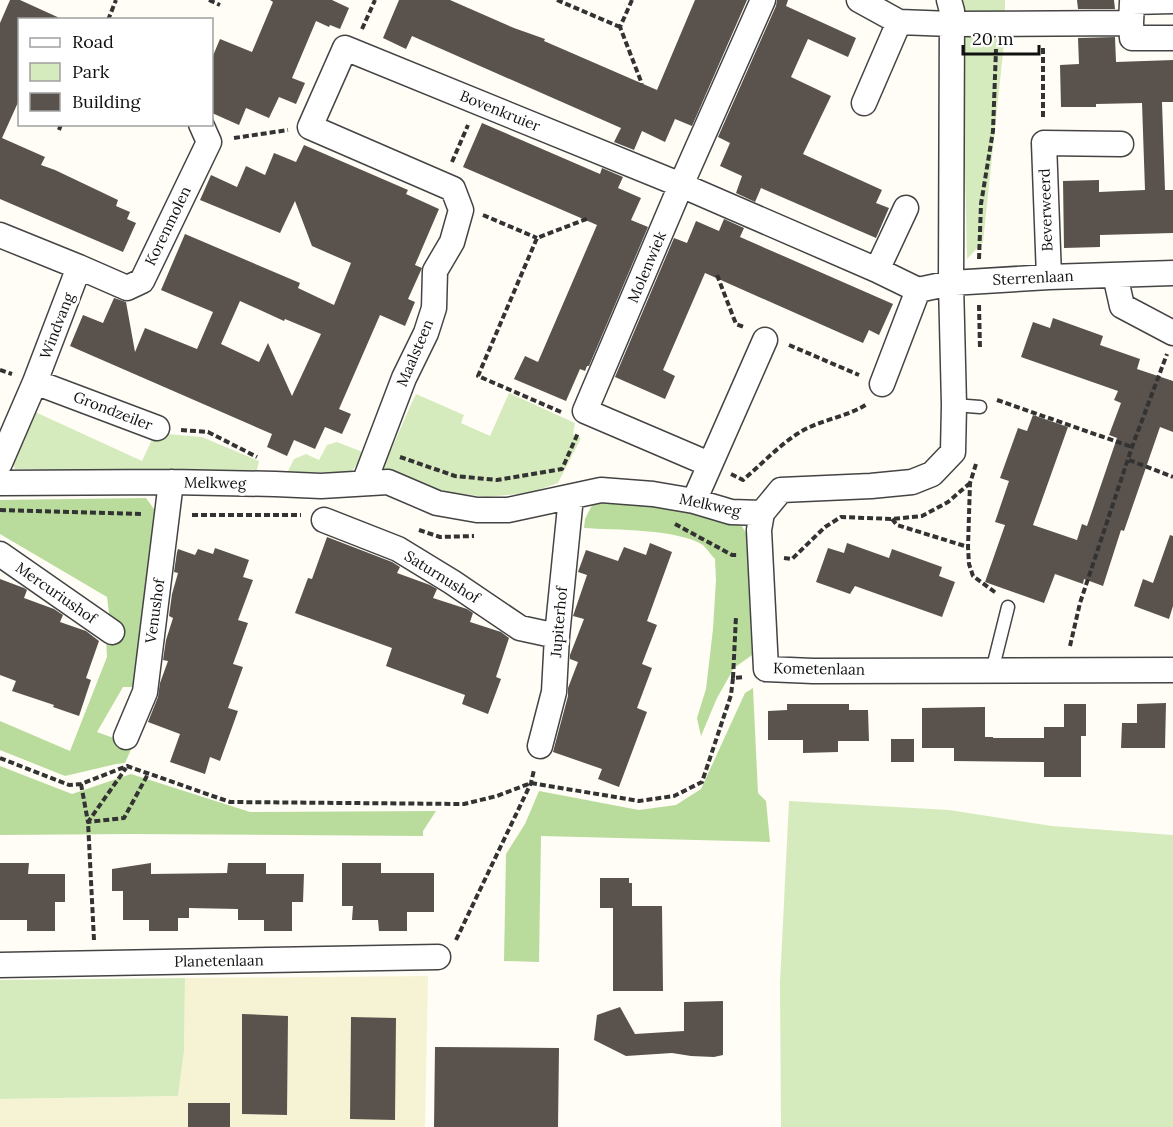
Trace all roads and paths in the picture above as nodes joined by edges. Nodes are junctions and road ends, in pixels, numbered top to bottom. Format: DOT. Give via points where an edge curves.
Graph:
graph roads {
  1 [pos="116,0"];
  2 [pos="209,0"];
  3 [pos="375,0"];
  4 [pos="557,0"];
  5 [pos="632,0"];
  6 [pos="763,0"];
  7 [pos="859,0"];
  8 [pos="1173,1"];
  9 [pos="220,5"];
  10 [pos="950,12"];
  11 [pos="109,18"];
  12 [pos="899,22"];
  13 [pos="1131,23"];
  14 [pos="996,24"];
  15 [pos="1042,24"];
  16 [pos="620,27"];
  17 [pos="1173,38"];
  18 [pos="352,50"];
  19 [pos="642,84"];
  20 [pos="478,102"];
  21 [pos="864,103"];
  22 [pos="60,126"];
  23 [pos="310,127"];
  24 [pos="59,130"];
  25 [pos="205,133"];
  26 [pos="1044,143"];
  27 [pos="1121,144"];
  28 [pos="681,185"];
  29 [pos="451,193"];
  30 [pos="906,208"];
  31 [pos="589,218"];
  32 [pos="0,235"];
  33 [pos="537,238"];
  34 [pos="79,267"];
  35 [pos="877,270"];
  36 [pos="1173,273"];
  37 [pos="717,275"];
  38 [pos="1115,275"];
  39 [pos="1049,277"];
  40 [pos="979,281"];
  41 [pos="951,283"];
  42 [pos="918,290"];
  43 [pos="765,338"];
  44 [pos="1171,341"];
  45 [pos="980,349"];
  46 [pos="35,382"];
  47 [pos="882,384"];
  48 [pos="954,405"];
  49 [pos="980,407"];
  50 [pos="562,412"];
  51 [pos="157,428"];
  52 [pos="579,430"];
  53 [pos="1132,447"];
  54 [pos="377,449"];
  55 [pos="979,456"];
  56 [pos="1128,460"];
  57 [pos="0,463"];
  58 [pos="709,464"];
  59 [pos="1173,477"];
  60 [pos="171,482"];
  61 [pos="0,483"];
  62 [pos="364,483"];
  63 [pos="970,483"];
  64 [pos="274,484"];
  65 [pos="571,497"];
  66 [pos="694,501"];
  67 [pos="762,513"];
  68 [pos="892,519"];
  69 [pos="324,520"];
  70 [pos="968,547"];
  71 [pos="0,554"];
  72 [pos="761,556"];
  73 [pos="1008,607"];
  74 [pos="112,632"];
  75 [pos="557,636"];
  76 [pos="766,669"];
  77 [pos="992,670"];
  78 [pos="1065,670"];
  79 [pos="1173,670"];
  80 [pos="126,737"];
  81 [pos="540,746"];
  82 [pos="0,758"];
  83 [pos="127,766"];
  84 [pos="148,774"];
  85 [pos="531,783"];
  86 [pos="81,784"];
  87 [pos="88,822"];
  88 [pos="438,957"];
  89 [pos="95,963"];
  90 [pos="0,964"];
  1 -- 11 [label="path"];
  2 -- 9 [label="path"];
  3 -- 18 [label="path"];
  4 -- 16 [label="path"];
  5 -- 16 [label="path"];
  6 -- 28 [label="street, Molenwiek"];
  7 -- 12 [label="street"];
  8 -- 13 [label="street" via="1132,2"];
  10 -- 12 [label="street"];
  10 -- 14 [label="street"];
  10 -- 41 [label="street, Melkweg"];
  12 -- 21 [label="street"];
  13 -- 15 [label="street"];
  13 -- 17 [label="street" via="1132,38"];
  14 -- 15 [label="street"];
  14 -- 40 [label="path" via="993,131 981,204"];
  15 -- 26 [label="path"];
  16 -- 19 [label="path"];
  18 -- 20 [label="street, Bovenkruier"];
  18 -- 23 [label="street" via="345,48"];
  20 -- 28 [label="street, Bovenkruier"];
  20 -- 29 [label="path"];
  22 -- 24 [label="path"];
  23 -- 25 [label="path"];
  23 -- 29 [label="street"];
  25 -- 34 [label="street, Korenmolen" via="142,281 127,288"];
  26 -- 27 [label="street"];
  26 -- 39 [label="street, Beverweerd"];
  28 -- 35 [label="street, Bovenkruier"];
  28 -- 58 [label="street, Molenwiek" via="585,411"];
  29 -- 33 [label="path"];
  29 -- 54 [label="street, Maalsteen" via="461,210 452,242 435,271 434,308"];
  30 -- 35 [label="street"];
  31 -- 33 [label="path"];
  32 -- 34 [label="street"];
  33 -- 50 [label="path" via="478,376"];
  34 -- 46 [label="street, Windvang"];
  35 -- 42 [label="street, Bovenkruier"];
  36 -- 38 [label="street, Sterrenlaan"];
  37 -- 43 [label="path" via="736,324"];
  38 -- 39 [label="street, Sterrenlaan"];
  38 -- 44 [label="street" via="1122,306"];
  39 -- 40 [label="street, Sterrenlaan"];
  40 -- 41 [label="street, Sterrenlaan"];
  40 -- 45 [label="path"];
  41 -- 42 [label="street"];
  41 -- 48 [label="street, Melkweg"];
  42 -- 47 [label="street"];
  43 -- 47 [label="path"];
  43 -- 58 [label="street"];
  44 -- 53 [label="path"];
  46 -- 51 [label="street, Grondzeiler"];
  46 -- 57 [label="street, Windvang"];
  47 -- 58 [label="path" via="873,400 801,432 743,480"];
  48 -- 49 [label="lane"];
  48 -- 67 [label="street, Melkweg" via="953,452 932,474 912,482 781,490"];
  49 -- 53 [label="path" via="981,394"];
  51 -- 64 [label="path, Grondzeiler" via="207,432 275,466"];
  52 -- 54 [label="path" via="562,469 497,480 455,476"];
  53 -- 56 [label="path"];
  54 -- 62 [label="street, Maalsteen"];
  55 -- 63 [label="path"];
  56 -- 59 [label="path"];
  56 -- 78 [label="path" via="1080,603"];
  58 -- 66 [label="street"];
  60 -- 61 [label="street, Melkweg"];
  60 -- 64 [label="street, Melkweg"];
  60 -- 80 [label="street, Venushof" via="145,692"];
  62 -- 64 [label="street, Melkweg"];
  62 -- 65 [label="street, Melkweg" via="388,482 437,503 477,510 508,510"];
  63 -- 68 [label="path" via="948,502 922,516"];
  63 -- 70 [label="path"];
  65 -- 66 [label="street, Melkweg" via="601,490"];
  65 -- 75 [label="street, Jupiterhof"];
  66 -- 67 [label="street, Melkweg" via="731,512"];
  67 -- 72 [label="street, Kometenlaan"];
  68 -- 70 [label="path" via="897,525"];
  68 -- 72 [label="path" via="841,517 792,559"];
  69 -- 75 [label="street, Saturnushof" via="398,549 520,627"];
  70 -- 73 [label="path" via="973,576 1009,602"];
  71 -- 74 [label="street, Mercuriushof"];
  72 -- 76 [label="street, Kometenlaan"];
  73 -- 77 [label="lane"];
  75 -- 81 [label="street, Jupiterhof" via="554,692"];
  76 -- 77 [label="street, Kometenlaan"];
  76 -- 85 [label="path" via="761,676 733,678 702,782 674,796 639,801"];
  77 -- 78 [label="street, Kometenlaan"];
  78 -- 79 [label="street, Kometenlaan"];
  82 -- 86 [label="path" via="69,785"];
  83 -- 84 [label="path"];
  83 -- 86 [label="path"];
  83 -- 87 [label="path"];
  84 -- 85 [label="path" via="230,802 464,804"];
  84 -- 87 [label="path" via="124,818"];
  85 -- 88 [label="path" via="456,941"];
  86 -- 87 [label="path"];
  87 -- 89 [label="path"];
  88 -- 89 [label="street, Planetenlaan"];
  89 -- 90 [label="street, Planetenlaan"];
}
